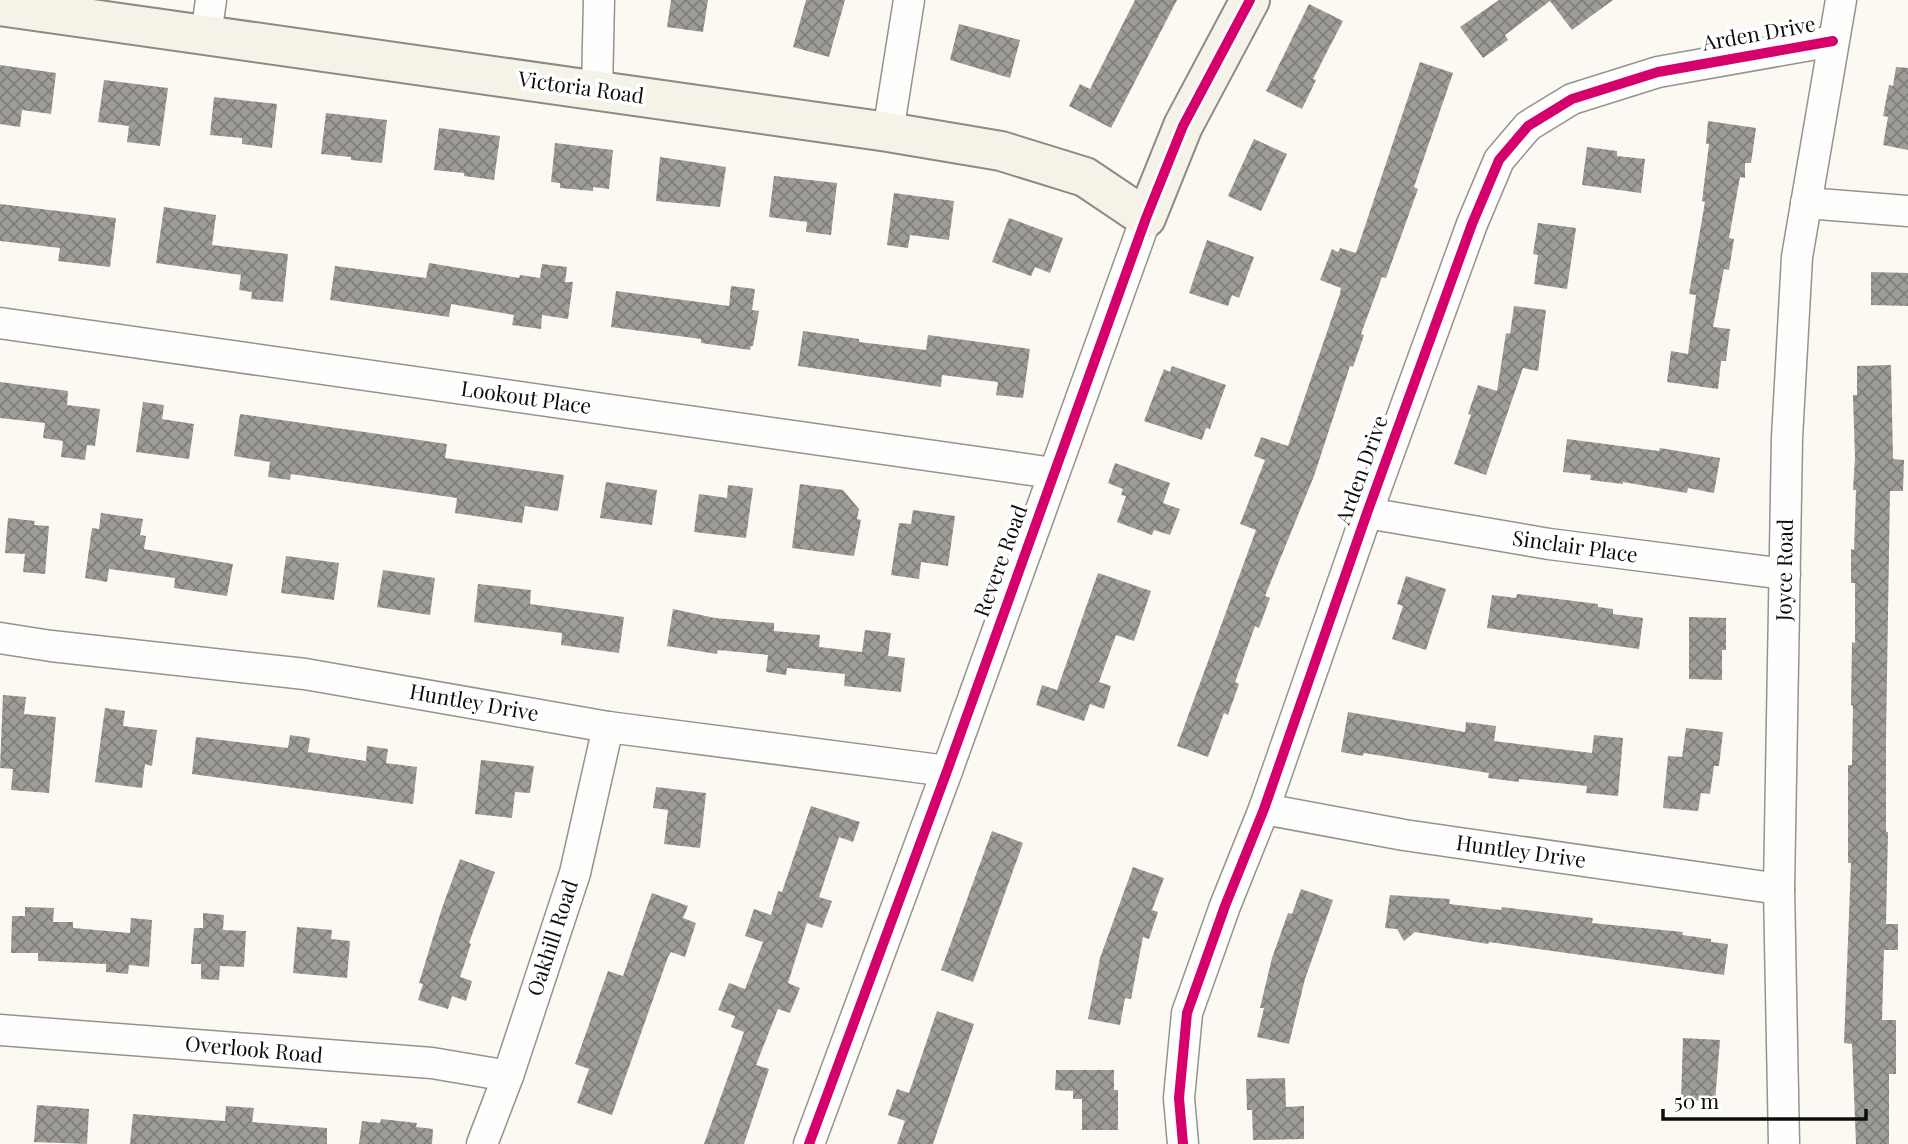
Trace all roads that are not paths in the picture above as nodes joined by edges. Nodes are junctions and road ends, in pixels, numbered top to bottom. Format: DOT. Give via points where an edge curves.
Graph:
graph roads {
  1 [pos="599,0"];
  2 [pos="909,0"];
  3 [pos="1250,0"];
  4 [pos="1841,0"];
  5 [pos="0,6"];
  6 [pos="209,18"];
  7 [pos="1833,41"];
  8 [pos="597,90"];
  9 [pos="888,132"];
  10 [pos="1806,203"];
  11 [pos="1908,211"];
  12 [pos="1146,218"];
  13 [pos="0,323"];
  14 [pos="1053,473"];
  15 [pos="1367,513"];
  16 [pos="1785,574"];
  17 [pos="0,638"];
  18 [pos="608,727"];
  19 [pos="947,771"];
  20 [pos="1264,809"];
  21 [pos="1779,889"];
  22 [pos="0,1030"];
  23 [pos="508,1076"];
  24 [pos="482,1144"];
  25 [pos="809,1144"];
  26 [pos="1183,1144"];
  27 [pos="1784,1144"];
  1 -- 8 [label="street"];
  2 -- 9 [label="street"];
  3 -- 12 [label="street, Revere Road" via="1183,126"];
  4 -- 7 [label="street, Joyce Road"];
  5 -- 6 [label="street, Victoria Road"];
  6 -- 8 [label="street, Victoria Road"];
  7 -- 10 [label="street, Joyce Road"];
  7 -- 15 [label="street, Arden Drive" via="1658,72 1572,99 1528,126 1499,160 1472,224"];
  8 -- 9 [label="street, Victoria Road"];
  9 -- 12 [label="street, Victoria Road" via="1001,151 1084,177"];
  10 -- 11 [label="street"];
  10 -- 16 [label="street, Joyce Road" via="1797,257"];
  12 -- 14 [label="street, Revere Road"];
  13 -- 14 [label="street, Lookout Place"];
  14 -- 19 [label="street, Revere Road"];
  15 -- 16 [label="street, Sinclair Place" via="1549,544"];
  15 -- 20 [label="street, Arden Drive"];
  16 -- 21 [label="street, Joyce Road"];
  17 -- 18 [label="street, Huntley Drive" via="305,674"];
  18 -- 19 [label="street, Huntley Drive"];
  18 -- 23 [label="street, Oakhill Road" via="575,873"];
  19 -- 25 [label="street, Revere Road"];
  20 -- 21 [label="street, Huntley Drive" via="1404,835"];
  20 -- 26 [label="street, Arden Drive" via="1187,1013 1179,1098"];
  21 -- 27 [label="street, Joyce Road"];
  22 -- 23 [label="street, Overlook Road" via="432,1063"];
  23 -- 24 [label="street, Oakhill Road"];
}
